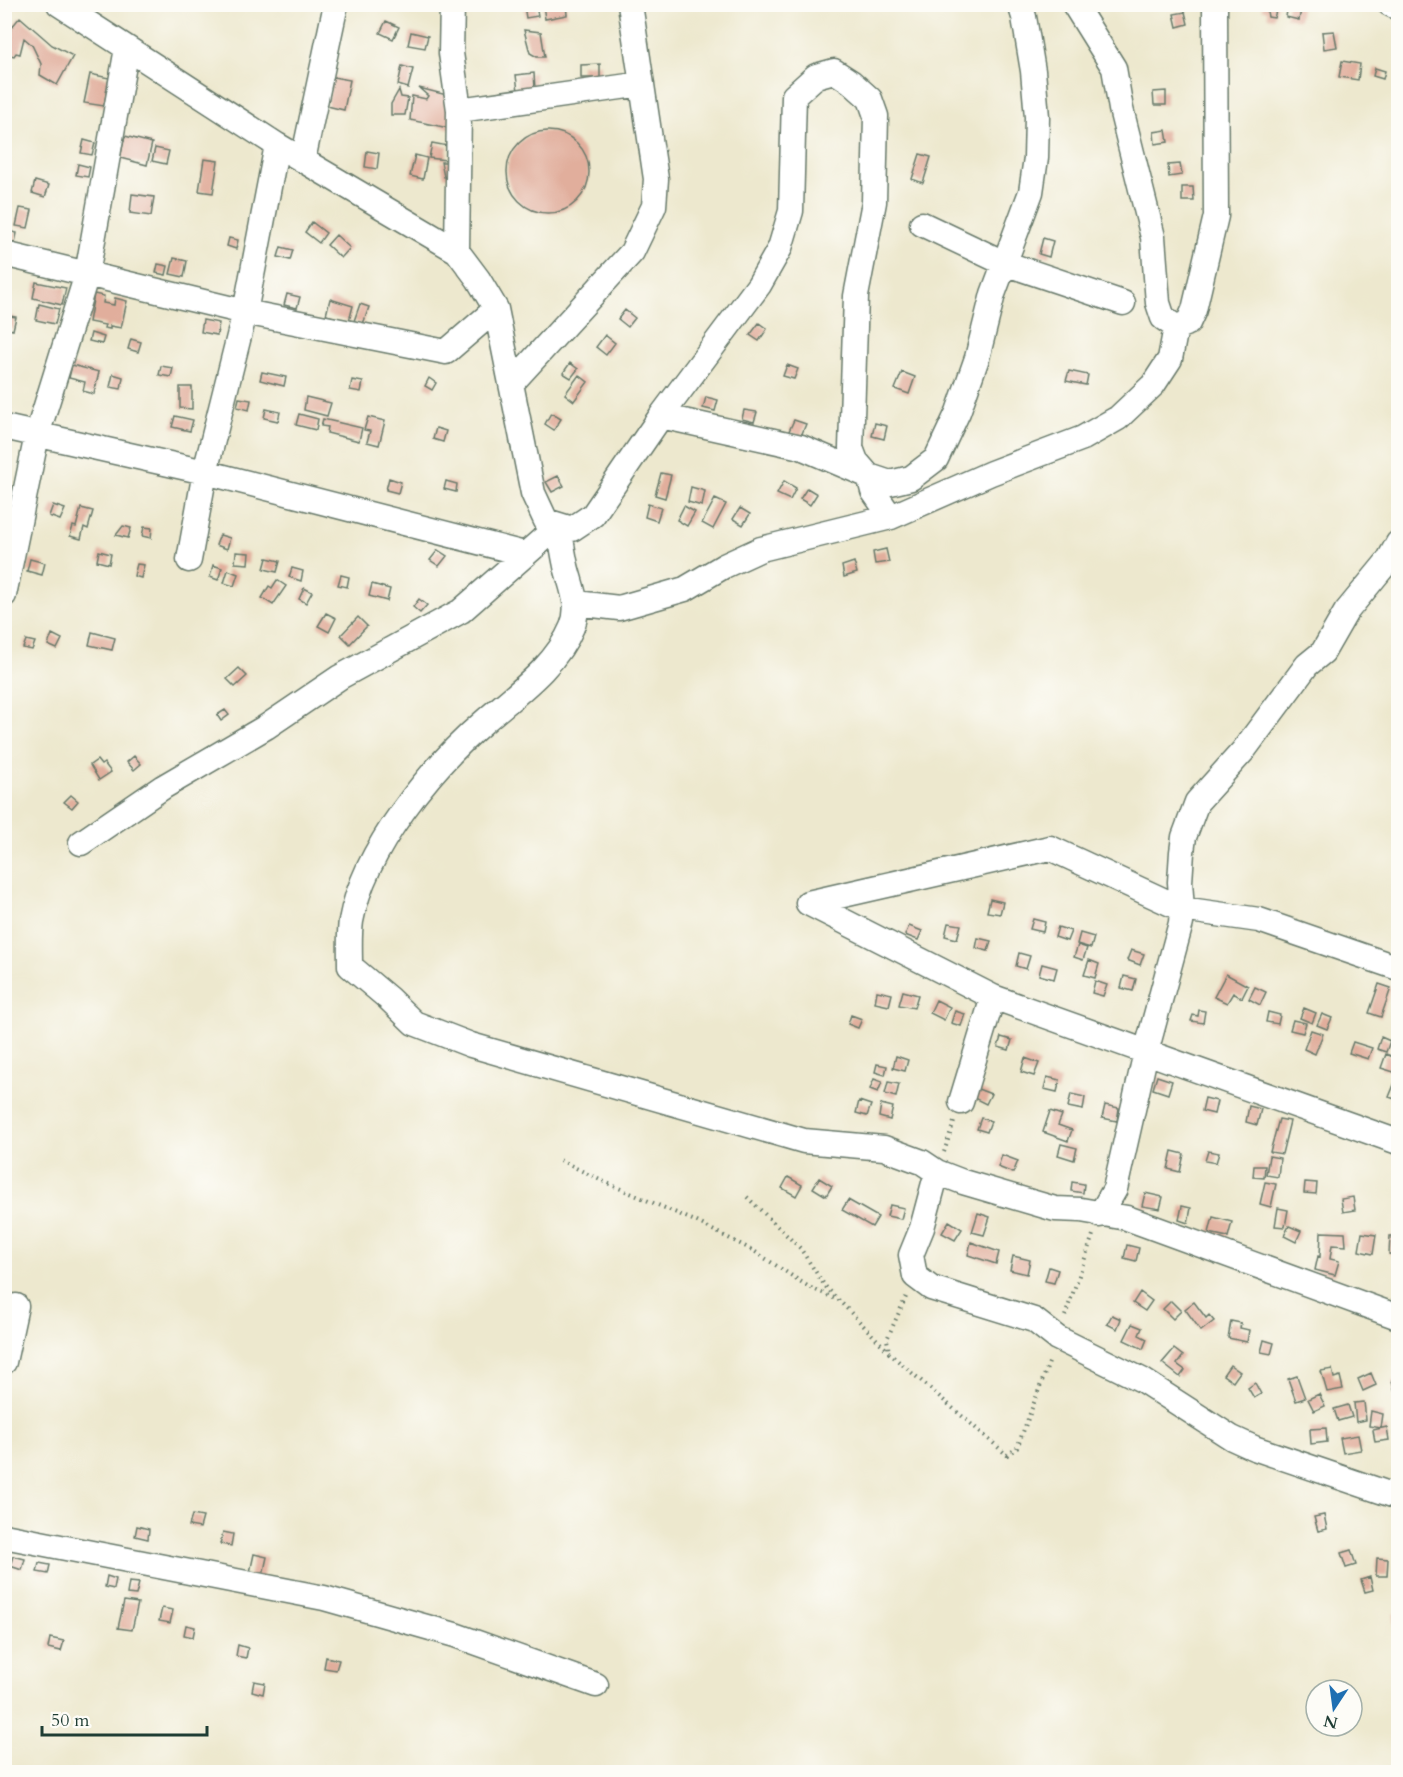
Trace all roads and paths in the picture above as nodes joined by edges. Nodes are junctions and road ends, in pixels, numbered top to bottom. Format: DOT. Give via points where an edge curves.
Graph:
graph roads {
  1 [pos="59,4"];
  2 [pos="336,4"];
  3 [pos="452,4"];
  4 [pos="630,4"];
  5 [pos="1020,4"];
  6 [pos="1074,4"];
  7 [pos="1215,4"];
  8 [pos="1390,4"];
  9 [pos="1398,8"];
  10 [pos="127,48"];
  11 [pos="642,84"];
  12 [pos="459,110"];
  13 [pos="277,145"];
  14 [pos="303,160"];
  15 [pos="922,224"];
  16 [pos="457,251"];
  17 [pos="4,254"];
  18 [pos="1004,263"];
  19 [pos="87,274"];
  20 [pos="1123,303"];
  21 [pos="496,309"];
  22 [pos="245,312"];
  23 [pos="1176,327"];
  24 [pos="511,384"];
  25 [pos="661,416"];
  26 [pos="4,427"];
  27 [pos="37,435"];
  28 [pos="205,472"];
  29 [pos="869,476"];
  30 [pos="891,517"];
  31 [pos="559,525"];
  32 [pos="1398,543"];
  33 [pos="525,554"];
  34 [pos="189,560"];
  35 [pos="4,595"];
  36 [pos="576,603"];
  37 [pos="81,843"];
  38 [pos="1182,909"];
  39 [pos="1398,968"];
  40 [pos="993,997"];
  41 [pos="1146,1052"];
  42 [pos="961,1102"];
  43 [pos="1398,1142"];
  44 [pos="560,1160"];
  45 [pos="937,1172"];
  46 [pos="747,1197"];
  47 [pos="1100,1215"];
  48 [pos="915,1276"];
  49 [pos="838,1300"];
  50 [pos="16,1306"];
  51 [pos="1398,1317"];
  52 [pos="1057,1338"];
  53 [pos="889,1353"];
  54 [pos="4,1362"];
  55 [pos="1398,1497"];
  56 [pos="4,1536"];
  57 [pos="596,1685"];
  1 -- 10 [label="street"];
  2 -- 14 [label="street"];
  3 -- 12 [label="street" via="451,53"];
  4 -- 11 [label="street"];
  5 -- 18 [label="street" via="1033,71 1036,158 1031,192"];
  6 -- 23 [label="street" via="1114,68 1153,237 1158,303 1164,318"];
  7 -- 23 [label="street" via="1216,216 1194,310 1188,323"];
  8 -- 9 [label="street"];
  10 -- 13 [label="street"];
  10 -- 19 [label="street"];
  11 -- 12 [label="street"];
  11 -- 24 [label="street" via="656,179 654,206 632,252"];
  12 -- 16 [label="street"];
  13 -- 14 [label="street"];
  13 -- 22 [label="street"];
  14 -- 16 [label="street"];
  15 -- 18 [label="street"];
  16 -- 21 [label="street"];
  17 -- 19 [label="street"];
  18 -- 20 [label="street"];
  18 -- 29 [label="street" via="977,358 936,459 911,478 890,483"];
  19 -- 22 [label="street"];
  19 -- 27 [label="street"];
  21 -- 22 [label="street" via="446,352"];
  21 -- 24 [label="street"];
  22 -- 28 [label="street"];
  23 -- 30 [label="street" via="1170,359 1153,385 1118,418 1083,438"];
  24 -- 31 [label="street" via="533,493 546,521"];
  25 -- 29 [label="street" via="801,447"];
  25 -- 29 [label="street" via="759,285 780,248 791,212 794,96 816,76 834,71 870,99 876,116 874,202 856,296 851,448"];
  25 -- 31 [label="street" via="593,515 572,529"];
  26 -- 27 [label="street"];
  27 -- 28 [label="street"];
  27 -- 35 [label="street"];
  28 -- 33 [label="street"];
  28 -- 34 [label="street"];
  29 -- 30 [label="street" via="873,491"];
  30 -- 36 [label="street" via="761,549 685,589 620,608"];
  31 -- 33 [label="street"];
  31 -- 36 [label="street"];
  32 -- 38 [label="street" via="1346,612 1323,652 1307,665 1243,751 1197,802 1184,837"];
  33 -- 37 [label="street" via="461,611 340,677"];
  36 -- 45 [label="street" via="572,627 553,658 467,736 399,816 365,876 351,921 350,966 414,1023 471,1045 804,1141 884,1148"];
  38 -- 39 [label="street" via="1259,920"];
  38 -- 40 [label="street" via="1050,848 808,903"];
  38 -- 41 [label="street"];
  40 -- 41 [label="street"];
  40 -- 42 [label="street"];
  41 -- 43 [label="street"];
  41 -- 47 [label="street" via="1115,1189"];
  42 -- 45 [label="path"];
  44 -- 49 [label="path" via="695,1221"];
  45 -- 47 [label="street" via="1055,1209"];
  45 -- 48 [label="street" via="911,1255"];
  46 -- 49 [label="path" via="800,1248"];
  47 -- 51 [label="street" via="1127,1218"];
  47 -- 52 [label="path"];
  48 -- 52 [label="street" via="931,1288 1034,1320"];
  48 -- 53 [label="path" via="887,1339"];
  49 -- 53 [label="path"];
  50 -- 54 [label="street"];
  52 -- 53 [label="path" via="1017,1448 1006,1455"];
  52 -- 55 [label="street" via="1142,1380 1232,1438"];
  56 -- 57 [label="street" via="324,1598 455,1635"];
}
